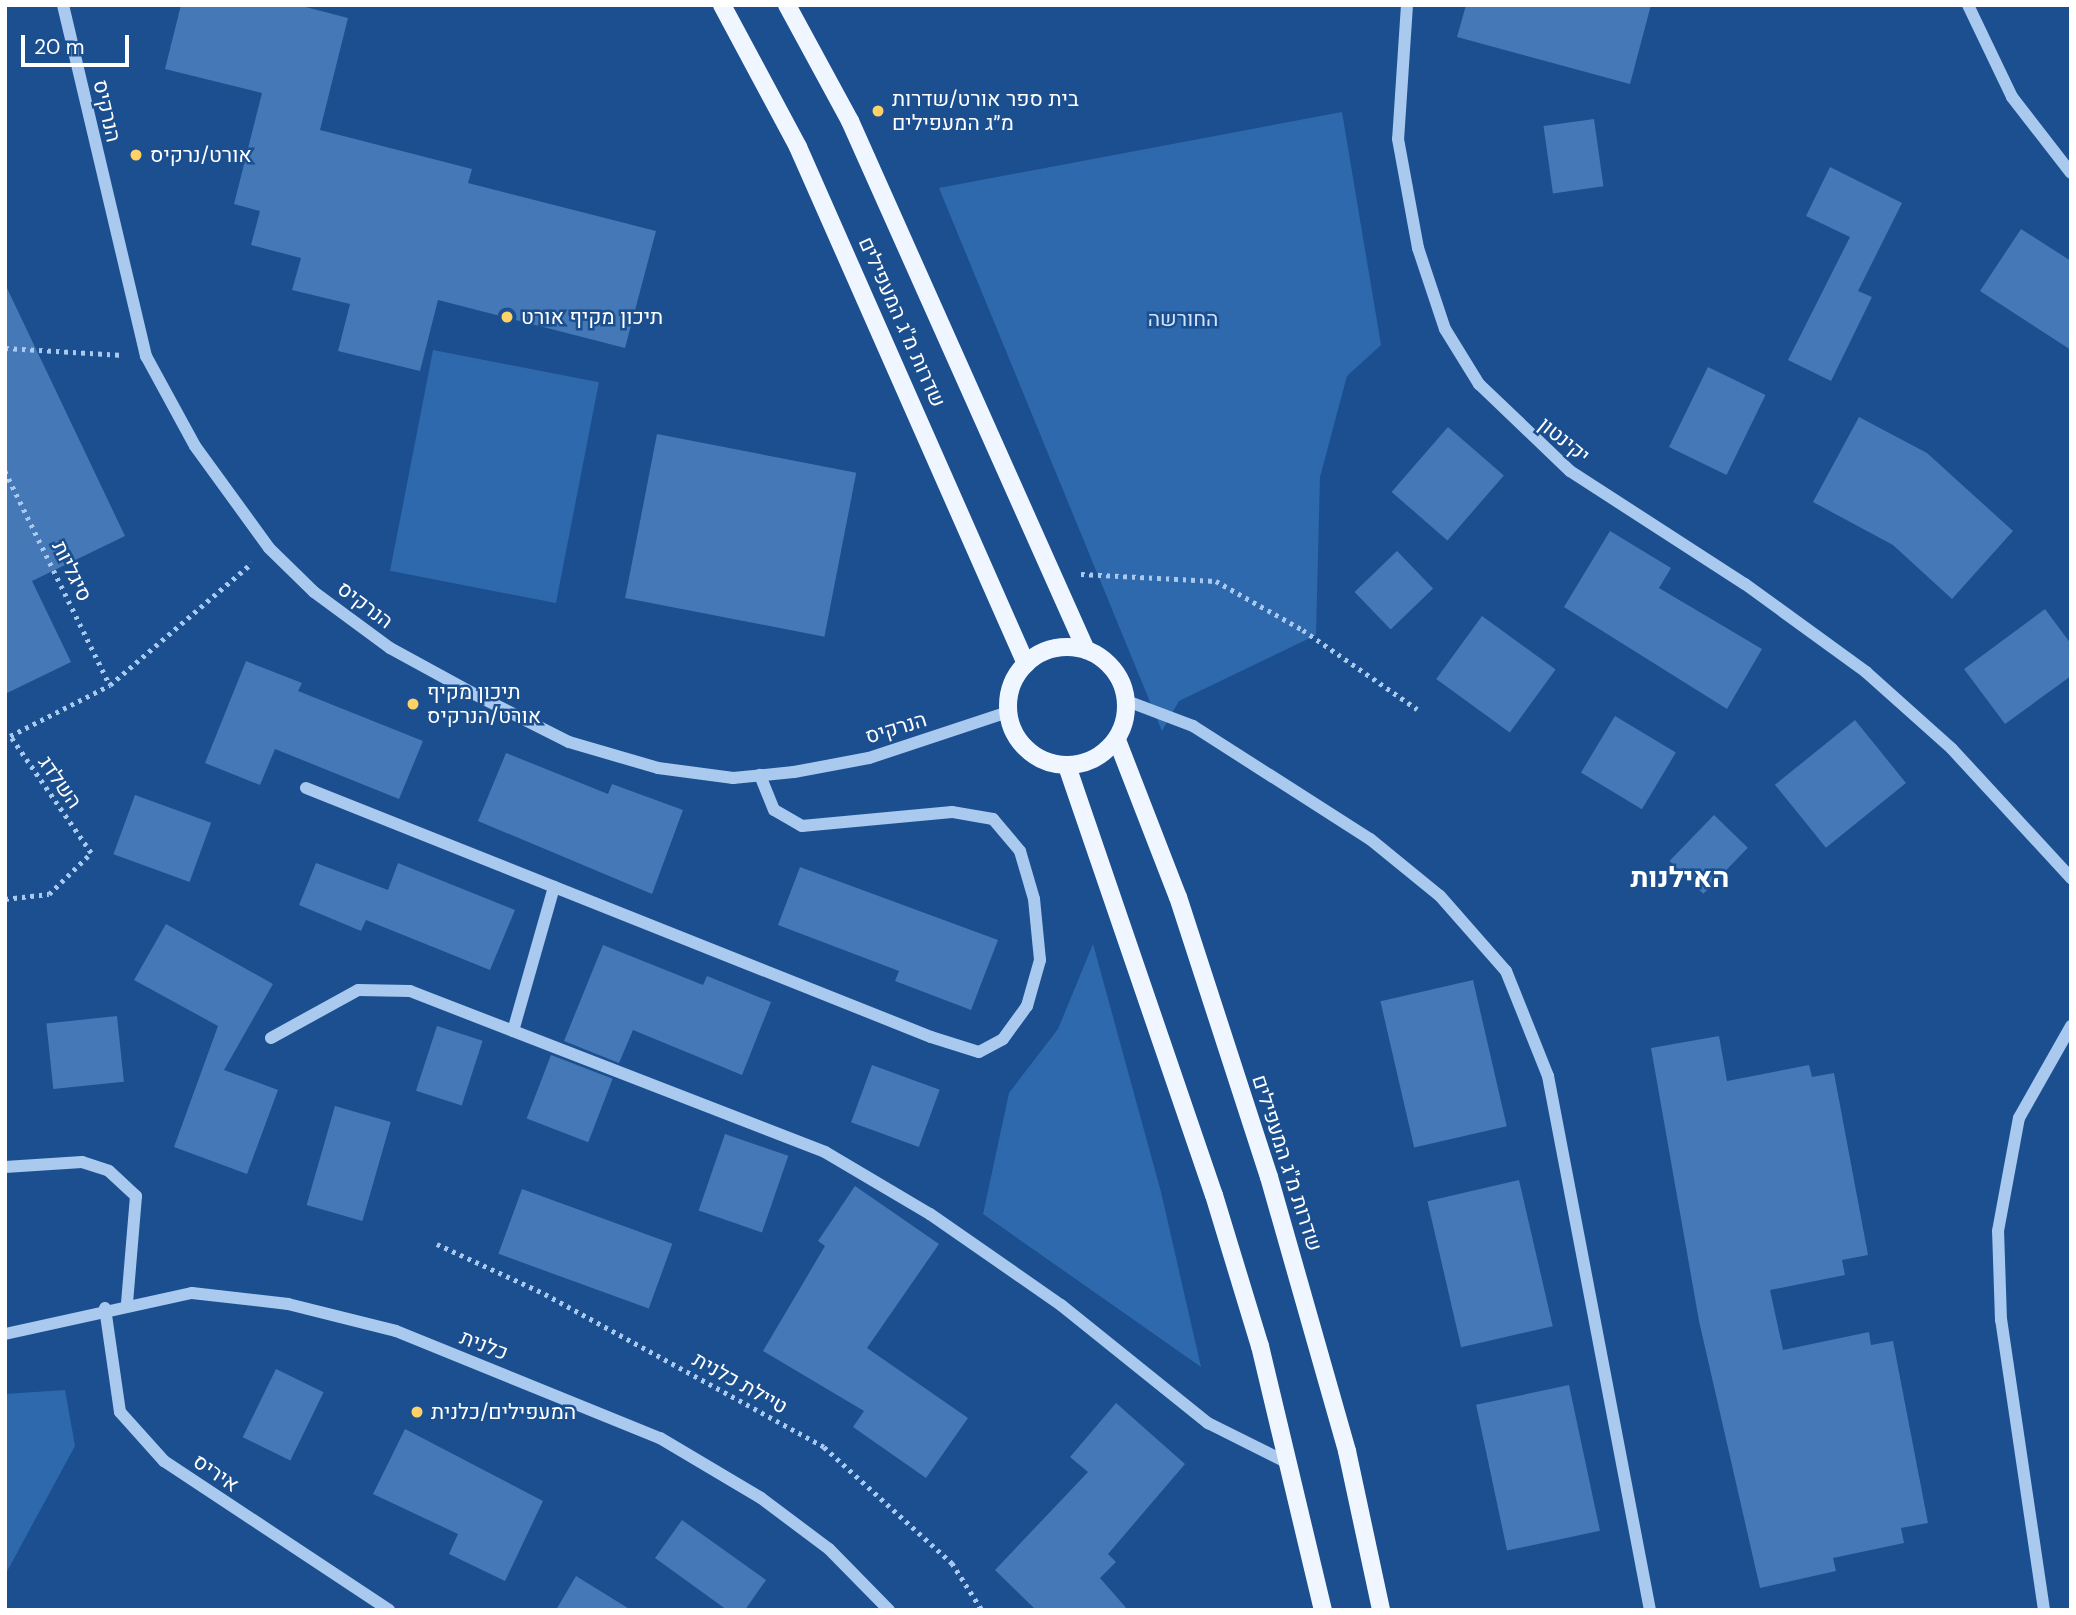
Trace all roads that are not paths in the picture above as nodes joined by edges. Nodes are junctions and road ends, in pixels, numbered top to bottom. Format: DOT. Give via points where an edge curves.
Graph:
graph roads {
  1 [pos="63,5"];
  2 [pos="722,5"];
  3 [pos="787,5"];
  4 [pos="1407,5"];
  5 [pos="1968,5"];
  6 [pos="2071,173"];
  7 [pos="1086,650"];
  8 [pos="1026,664"];
  9 [pos="1127,701"];
  10 [pos="1008,712"];
  11 [pos="1117,740"];
  12 [pos="1067,766"];
  13 [pos="760,775"];
  14 [pos="306,788"];
  15 [pos="2071,878"];
  16 [pos="554,887"];
  17 [pos="2071,1026"];
  18 [pos="513,1031"];
  19 [pos="271,1038"];
  20 [pos="5,1167"];
  21 [pos="127,1304"];
  22 [pos="105,1308"];
  23 [pos="5,1334"];
  24 [pos="1291,1465"];
  25 [pos="389,1610"];
  26 [pos="889,1610"];
  27 [pos="1323,1610"];
  28 [pos="1381,1610"];
  29 [pos="1650,1610"];
  30 [pos="2044,1610"];
  1 -- 13 [label="street, הנרקיס" via="146,356 195,446 269,548 390,648 569,742 658,768"];
  2 -- 8 [label="main road, שדרות מ\"ג המעפילים" via="798,147"];
  3 -- 7 [label="main road, שדרות מ\"ג המעפילים" via="850,121"];
  4 -- 15 [label="street, יקינטון" via="1398,139 1418,248 1445,329 1479,384 1570,471 1795,618 1952,749"];
  5 -- 6 [label="street" via="2012,97"];
  7 -- 8 [label="main road" via="1053,649"];
  7 -- 9 [label="main road" via="1114,669"];
  8 -- 10 [label="main road" via="1012,687"];
  9 -- 11 [label="main road"];
  9 -- 29 [label="street" via="1194,726 1370,839 1440,896 1506,971 1548,1076"];
  10 -- 12 [label="main road" via="1027,750"];
  10 -- 13 [label="street, הנרקיס" via="869,758"];
  11 -- 12 [label="main road" via="1091,761"];
  11 -- 28 [label="main road, שדרות מ\"ג המעפילים" via="1178,897 1269,1177 1347,1451"];
  12 -- 24 [label="main road" via="1214,1195"];
  13 -- 16 [label="street" via="774,810 802,826 952,812 993,819 1020,851 1034,899 1040,960 1027,1006 1003,1038 979,1052 931,1037"];
  14 -- 16 [label="street"];
  16 -- 18 [label="street"];
  17 -- 30 [label="street" via="2019,1118 1998,1231 2001,1320"];
  18 -- 19 [label="street" via="410,991 358,990"];
  18 -- 24 [label="street" via="825,1152 930,1214 1060,1305 1208,1423"];
  20 -- 21 [label="street" via="82,1162 109,1171 136,1196"];
  21 -- 22 [label="street, כלנית"];
  21 -- 26 [label="street, כלנית" via="192,1293 288,1304 396,1331 524,1381 660,1438 761,1498 830,1549"];
  22 -- 23 [label="street, כלנית"];
  22 -- 25 [label="street, איריס" via="120,1412 164,1461"];
  24 -- 27 [label="main road"];
}
